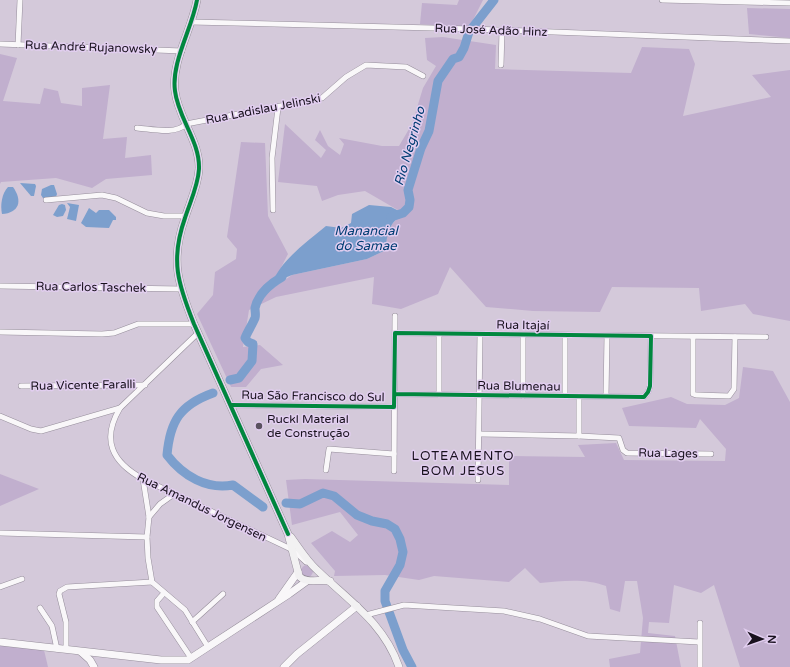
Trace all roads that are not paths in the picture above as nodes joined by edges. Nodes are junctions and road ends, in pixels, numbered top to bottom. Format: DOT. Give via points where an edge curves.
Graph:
graph roads {
  1 [pos="20,0"];
  2 [pos="197,0"];
  3 [pos="662,0"];
  4 [pos="790,3"];
  5 [pos="191,22"];
  6 [pos="502,31"];
  7 [pos="790,41"];
  8 [pos="0,44"];
  9 [pos="18,45"];
  10 [pos="182,51"];
  11 [pos="501,65"];
  12 [pos="423,76"];
  13 [pos="278,108"];
  14 [pos="186,124"];
  15 [pos="137,128"];
  16 [pos="46,200"];
  17 [pos="273,210"];
  18 [pos="186,216"];
  19 [pos="0,286"];
  20 [pos="182,289"];
  21 [pos="395,316"];
  22 [pos="194,324"];
  23 [pos="0,332"];
  24 [pos="198,333"];
  25 [pos="395,333"];
  26 [pos="439,334"];
  27 [pos="480,334"];
  28 [pos="523,335"];
  29 [pos="565,335"];
  30 [pos="607,336"];
  31 [pos="651,336"];
  32 [pos="693,337"];
  33 [pos="735,337"];
  34 [pos="766,337"];
  35 [pos="145,385"];
  36 [pos="21,386"];
  37 [pos="394,394"];
  38 [pos="439,395"];
  39 [pos="480,395"];
  40 [pos="523,396"];
  41 [pos="565,396"];
  42 [pos="579,396"];
  43 [pos="606,396"];
  44 [pos="231,405"];
  45 [pos="394,407"];
  46 [pos="120,408"];
  47 [pos="0,416"];
  48 [pos="480,434"];
  49 [pos="579,436"];
  50 [pos="394,454"];
  51 [pos="711,454"];
  52 [pos="326,470"];
  53 [pos="394,471"];
  54 [pos="143,479"];
  55 [pos="478,480"];
  56 [pos="174,494"];
  57 [pos="149,517"];
  58 [pos="0,533"];
  59 [pos="288,534"];
  60 [pos="147,537"];
  61 [pos="293,550"];
  62 [pos="311,565"];
  63 [pos="298,570"];
  64 [pos="22,578"];
  65 [pos="308,580"];
  66 [pos="330,581"];
  67 [pos="152,582"];
  68 [pos="0,587"];
  69 [pos="164,593"];
  70 [pos="223,594"];
  71 [pos="275,603"];
  72 [pos="357,606"];
  73 [pos="40,608"];
  74 [pos="366,615"];
  75 [pos="192,622"];
  76 [pos="700,623"];
  77 [pos="0,642"];
  78 [pos="699,642"];
  79 [pos="208,647"];
  80 [pos="57,649"];
  81 [pos="66,649"];
  82 [pos="79,651"];
  83 [pos="104,654"];
  84 [pos="189,659"];
  85 [pos="161,660"];
  86 [pos="94,667"];
  87 [pos="173,667"];
  88 [pos="182,667"];
  89 [pos="284,667"];
  90 [pos="400,667"];
  91 [pos="700,667"];
  1 -- 9 [label="street"];
  2 -- 5 [label="main road"];
  3 -- 4 [label="street"];
  5 -- 6 [label="street, Rua José Adão Hinz"];
  5 -- 10 [label="main road"];
  6 -- 7 [label="street, Rua José Adão Hinz"];
  6 -- 11 [label="street"];
  8 -- 9 [label="street, Rua André Rujanowsky"];
  9 -- 10 [label="street, Rua André Rujanowsky"];
  10 -- 14 [label="main road" via="174,87"];
  12 -- 13 [label="street, Rua Ladislau Jelinski" via="406,67 366,65 346,77 322,98"];
  13 -- 14 [label="street, Rua Ladislau Jelinski"];
  13 -- 17 [label="street" via="271,172"];
  14 -- 15 [label="street, Rua Ladislau Jelinski" via="183,128 174,130"];
  14 -- 18 [label="main road" via="199,166 197,183"];
  16 -- 18 [label="street" via="102,195 116,198 147,212 164,216"];
  18 -- 20 [label="main road" via="176,253"];
  19 -- 20 [label="street, Rua Carlos Taschek"];
  20 -- 22 [label="main road"];
  21 -- 25 [label="street"];
  22 -- 23 [label="street" via="138,324 102,334"];
  22 -- 24 [label="main road"];
  24 -- 35 [label="street, Rua Amandus Jorgensen"];
  24 -- 44 [label="main road"];
  25 -- 26 [label="street, Rua Itajaí"];
  25 -- 37 [label="street"];
  26 -- 27 [label="street, Rua Itajaí"];
  26 -- 38 [label="street"];
  27 -- 28 [label="street, Rua Itajaí"];
  27 -- 39 [label="street"];
  28 -- 29 [label="street, Rua Itajaí"];
  28 -- 40 [label="street"];
  29 -- 30 [label="street, Rua Itajaí"];
  29 -- 41 [label="street"];
  30 -- 31 [label="street, Rua Itajaí"];
  30 -- 43 [label="street"];
  31 -- 32 [label="street, Rua Itajaí"];
  31 -- 43 [label="street, Rua Blumenau" via="650,386 644,397"];
  32 -- 33 [label="street, Rua Itajaí"];
  32 -- 33 [label="street" via="693,394 729,396 732,393"];
  33 -- 34 [label="street, Rua Itajaí"];
  35 -- 36 [label="street, Rua Vicente Faralli"];
  35 -- 46 [label="street, Rua Amandus Jorgensen"];
  37 -- 38 [label="street, Rua Blumenau"];
  37 -- 45 [label="street"];
  38 -- 39 [label="street, Rua Blumenau"];
  39 -- 40 [label="street, Rua Blumenau"];
  39 -- 48 [label="street"];
  40 -- 41 [label="street, Rua Blumenau"];
  41 -- 42 [label="street, Rua Blumenau"];
  42 -- 43 [label="street, Rua Blumenau"];
  42 -- 49 [label="street"];
  44 -- 45 [label="street, Rua São Francisco do Sul"];
  44 -- 59 [label="main road"];
  45 -- 50 [label="street"];
  46 -- 47 [label="street" via="41,431"];
  46 -- 54 [label="street, Rua Amandus Jorgensen" via="111,429 112,448 121,464"];
  48 -- 49 [label="street"];
  48 -- 55 [label="street"];
  49 -- 51 [label="street, Rua Lages" via="619,438 623,450 627,453"];
  50 -- 52 [label="street" via="329,449"];
  50 -- 53 [label="street"];
  54 -- 56 [label="street, Rua Amandus Jorgensen"];
  54 -- 57 [label="street"];
  56 -- 57 [label="street" via="160,504"];
  56 -- 61 [label="street, Rua Amandus Jorgensen"];
  57 -- 60 [label="street"];
  58 -- 60 [label="street"];
  59 -- 61 [label="main road"];
  59 -- 62 [label="main road"];
  60 -- 67 [label="street"];
  61 -- 62 [label="street, Rua Amandus Jorgensen"];
  61 -- 63 [label="main road"];
  62 -- 63 [label="main road"];
  62 -- 65 [label="main road" via="315,575"];
  62 -- 66 [label="main road"];
  63 -- 65 [label="main road" via="301,578"];
  63 -- 71 [label="street"];
  64 -- 68 [label="street"];
  65 -- 66 [label="main road"];
  65 -- 71 [label="street"];
  66 -- 72 [label="main road"];
  67 -- 69 [label="street"];
  67 -- 81 [label="street" via="67,587 60,591 67,627"];
  69 -- 75 [label="street" via="180,605"];
  69 -- 84 [label="street" via="157,601 157,608"];
  70 -- 75 [label="street"];
  71 -- 79 [label="street"];
  72 -- 74 [label="main road"];
  72 -- 89 [label="street"];
  73 -- 80 [label="street" via="52,626"];
  74 -- 78 [label="street" via="383,609 420,605 504,611 540,619 588,636"];
  74 -- 90 [label="main road" via="384,635"];
  75 -- 79 [label="street"];
  76 -- 78 [label="street"];
  77 -- 80 [label="street"];
  78 -- 91 [label="street"];
  79 -- 84 [label="street"];
  80 -- 81 [label="street"];
  81 -- 82 [label="street"];
  82 -- 83 [label="street"];
  82 -- 86 [label="street"];
  83 -- 85 [label="street"];
  83 -- 86 [label="street" via="95,658"];
  84 -- 85 [label="street"];
  84 -- 88 [label="street"];
  85 -- 87 [label="street"];
}
